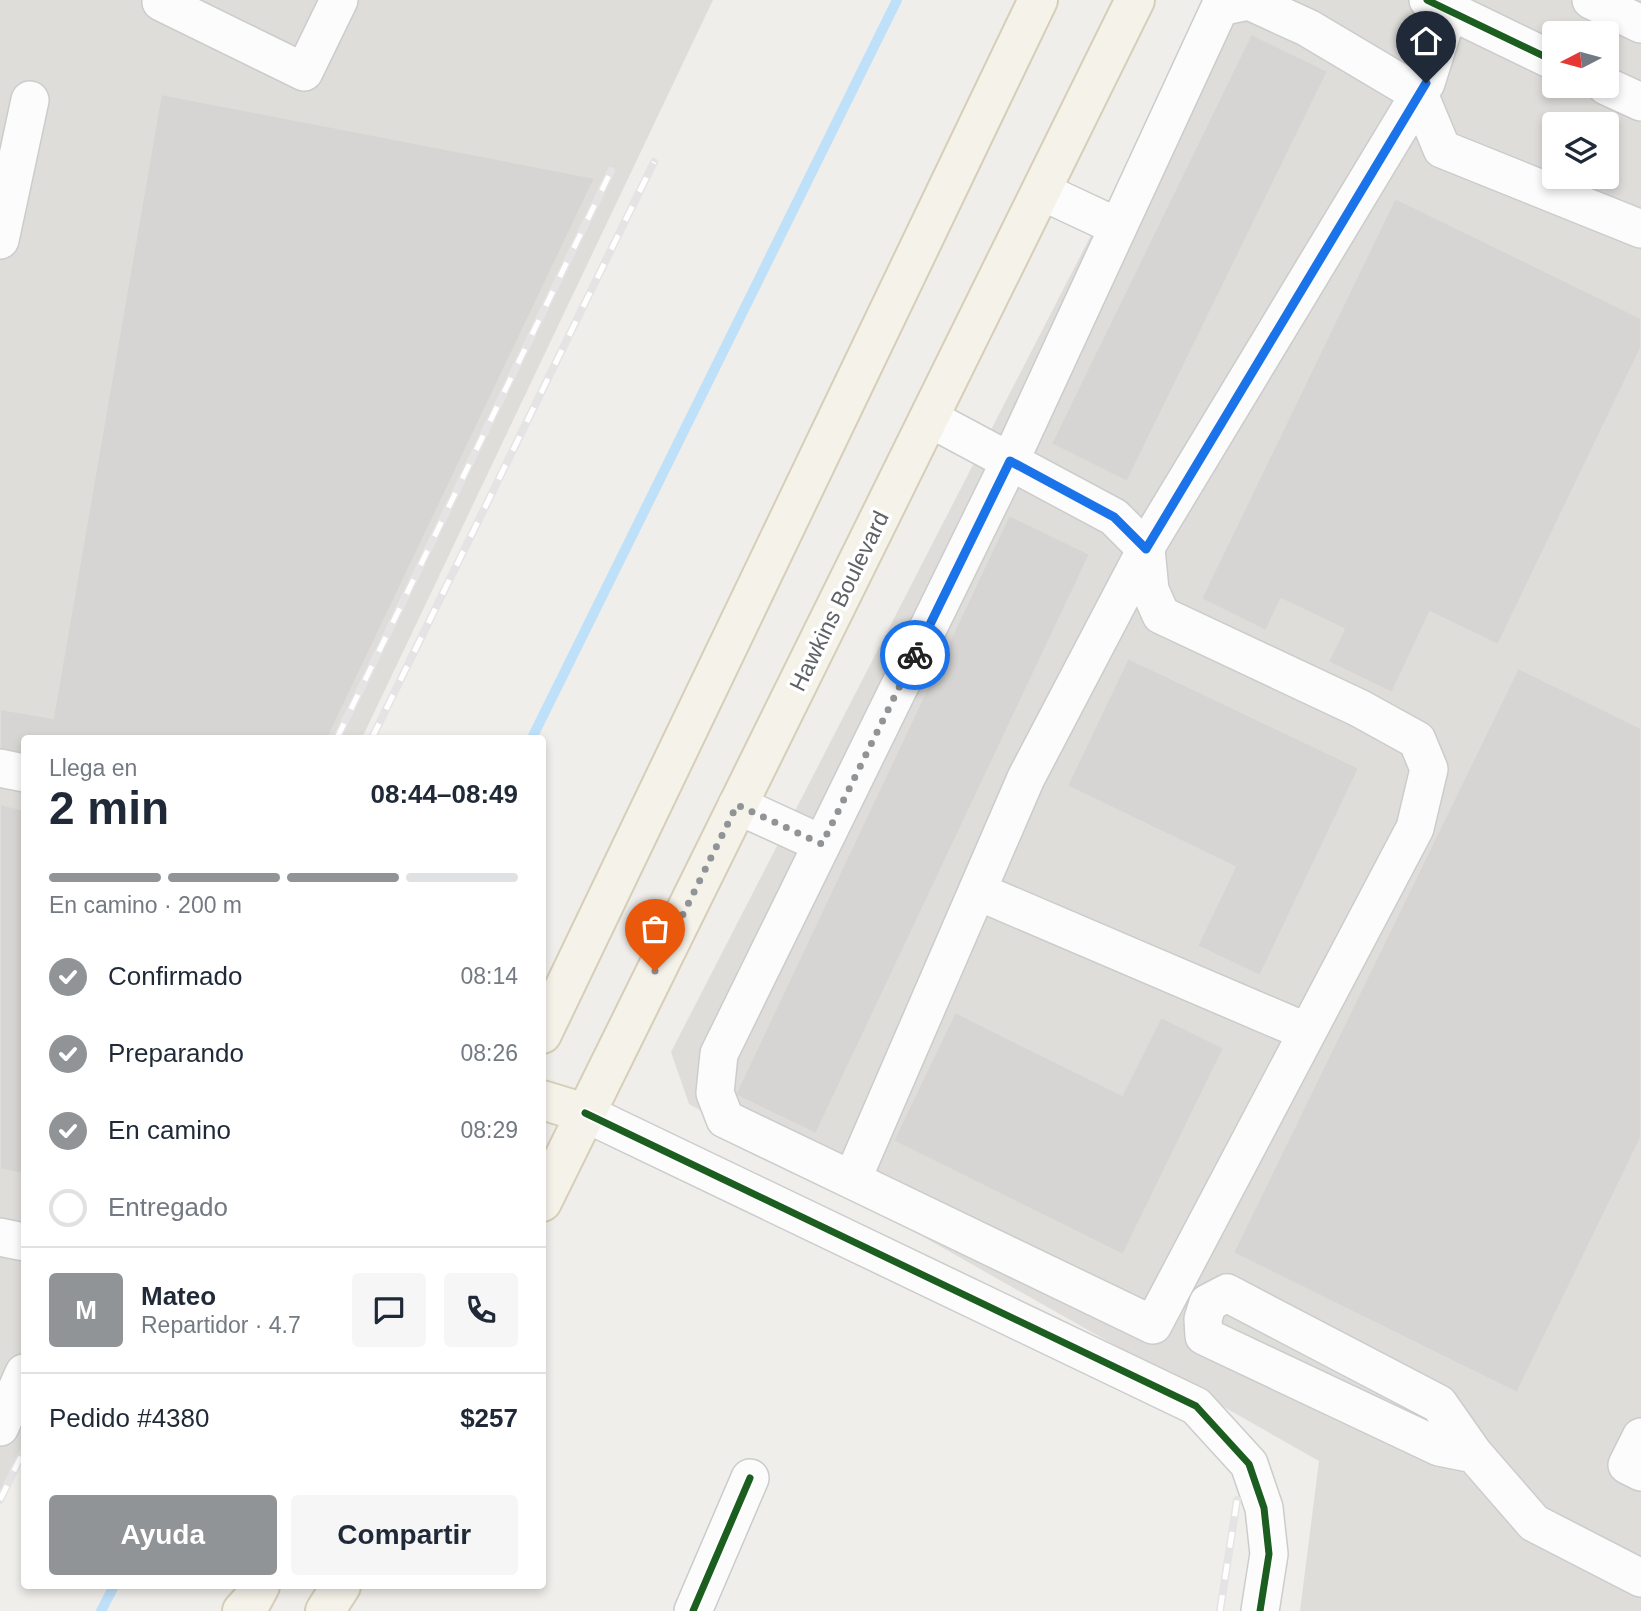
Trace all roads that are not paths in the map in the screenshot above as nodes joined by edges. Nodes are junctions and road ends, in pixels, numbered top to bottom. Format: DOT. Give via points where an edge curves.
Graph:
graph roads {
  1 [pos="162,0"];
  2 [pos="339,0"];
  3 [pos="1038,0"];
  4 [pos="1135,0"];
  5 [pos="1591,0"];
  6 [pos="1438,5"];
  7 [pos="1637,15"];
  8 [pos="1542,55"];
  9 [pos="1619,92"];
  10 [pos="1419,94"];
  11 [pos="30,100"];
  12 [pos="1641,102"];
  13 [pos="1041,191"];
  14 [pos="1118,227"];
  15 [pos="1641,229"];
  16 [pos="0,240"];
  17 [pos="929,418"];
  18 [pos="1010,461"];
  19 [pos="1146,549"];
  20 [pos="0,768"];
  21 [pos="21,772"];
  22 [pos="737,805"];
  23 [pos="822,844"];
  24 [pos="977,891"];
  25 [pos="546,1026"];
  26 [pos="1307,1032"];
  27 [pos="546,1101"];
  28 [pos="585,1113"];
  29 [pos="852,1180"];
  30 [pos="546,1194"];
  31 [pos="0,1237"];
  32 [pos="21,1241"];
  33 [pos="21,1380"];
  34 [pos="0,1427"];
  35 [pos="1641,1437"];
  36 [pos="1474,1454"];
  37 [pos="1641,1472"];
  38 [pos="750,1478"];
  39 [pos="1641,1578"];
  40 [pos="258,1589"];
  41 [pos="339,1589"];
  42 [pos="242,1611"];
  43 [pos="325,1611"];
  44 [pos="693,1611"];
  45 [pos="1261,1611"];
  1 -- 2 [label="street" via="303,72"];
  3 -- 25 [label="main road"];
  4 -- 13 [label="main road, Hawkins Boulevard"];
  5 -- 7 [label="street"];
  6 -- 8 [label="street"];
  6 -- 10 [label="street" via="1426,83"];
  9 -- 12 [label="street"];
  10 -- 14 [label="street" via="1308,27 1249,1 1220,7"];
  10 -- 15 [label="street" via="1442,149"];
  10 -- 19 [label="street"];
  11 -- 16 [label="street"];
  13 -- 14 [label="street"];
  13 -- 17 [label="main road, Hawkins Boulevard"];
  14 -- 18 [label="street"];
  17 -- 18 [label="street"];
  17 -- 22 [label="main road, Hawkins Boulevard"];
  18 -- 19 [label="street" via="1114,517"];
  18 -- 23 [label="street"];
  19 -- 24 [label="street" via="1026,778"];
  19 -- 26 [label="street" via="1150,590 1161,615 1417,740 1429,769 1415,828"];
  20 -- 21 [label="street"];
  22 -- 23 [label="street"];
  22 -- 28 [label="main road, Hawkins Boulevard"];
  23 -- 29 [label="street" via="719,1054 715,1094 725,1119"];
  24 -- 26 [label="street"];
  24 -- 29 [label="street"];
  26 -- 29 [label="street" via="1153,1325"];
  27 -- 28 [label="main road"];
  28 -- 30 [label="main road, Hawkins Boulevard"];
  28 -- 45 [label="street" via="1196,1406 1249,1464 1264,1508 1269,1554"];
  31 -- 32 [label="street"];
  33 -- 34 [label="street"];
  35 -- 37 [label="street" via="1627,1465"];
  36 -- 36 [label="street" via="1439,1404 1227,1293 1208,1303 1204,1336 1439,1447"];
  36 -- 39 [label="street" via="1534,1523"];
  38 -- 44 [label="street"];
  40 -- 42 [label="main road"];
  41 -- 43 [label="main road"];
}
